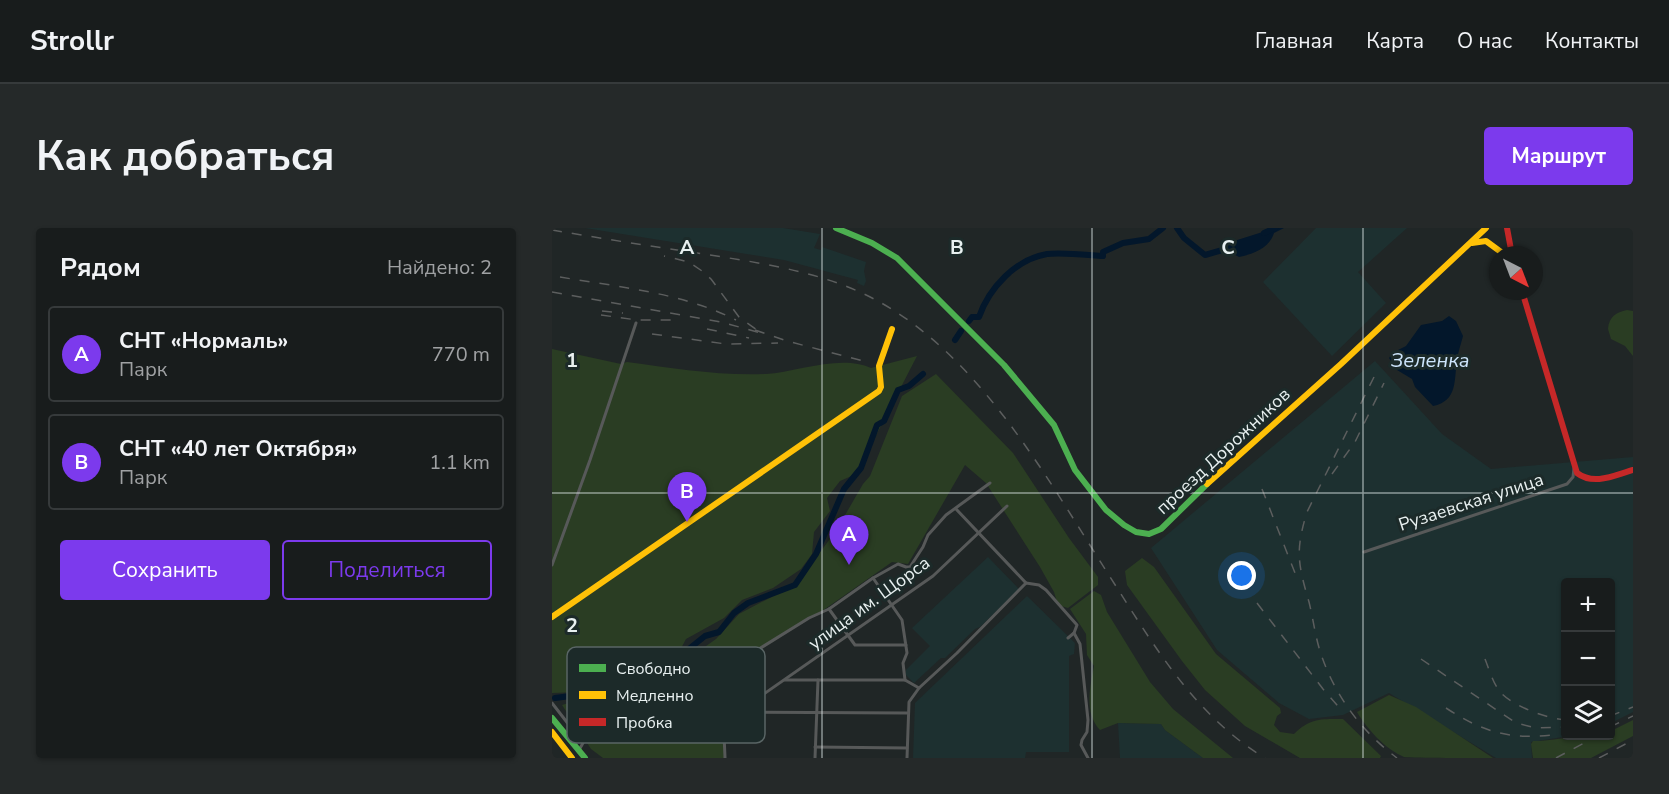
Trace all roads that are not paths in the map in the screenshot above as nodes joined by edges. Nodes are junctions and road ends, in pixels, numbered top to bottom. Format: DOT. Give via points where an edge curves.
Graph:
graph roads {
  1 [pos="836,228"];
  2 [pos="1486,228"];
  3 [pos="1507,228"];
  4 [pos="844,229"];
  5 [pos="1469,244"];
  6 [pos="1494,246"];
  7 [pos="1510,246"];
  8 [pos="1525,300"];
  9 [pos="636,323"];
  10 [pos="892,328"];
  11 [pos="1575,467"];
  12 [pos="1633,470"];
  13 [pos="990,483"];
  14 [pos="1007,506"];
  15 [pos="956,509"];
  16 [pos="979,533"];
  17 [pos="1364,552"];
  18 [pos="552,565"];
  19 [pos="873,578"];
  20 [pos="1026,583"];
  21 [pos="892,607"];
  22 [pos="829,609"];
  23 [pos="552,617"];
  24 [pos="1074,633"];
  25 [pos="848,636"];
  26 [pos="1068,638"];
  27 [pos="906,645"];
  28 [pos="764,647"];
  29 [pos="783,680"];
  30 [pos="818,680"];
  31 [pos="905,680"];
  32 [pos="919,688"];
  33 [pos="765,693"];
  34 [pos="552,703"];
  35 [pos="765,713"];
  36 [pos="907,713"];
  37 [pos="817,714"];
  38 [pos="552,718"];
  39 [pos="567,722"];
  40 [pos="552,732"];
  41 [pos="567,736"];
  42 [pos="573,743"];
  43 [pos="583,743"];
  44 [pos="724,743"];
  45 [pos="815,747"];
  46 [pos="907,748"];
  47 [pos="579,750"];
  48 [pos="573,758"];
  49 [pos="585,758"];
  50 [pos="724,758"];
  51 [pos="815,758"];
  52 [pos="907,758"];
  53 [pos="1088,758"];
  1 -- 4 [label="main road, проезд Дорожников"];
  2 -- 5 [label="main road, проезд Дорожников"];
  3 -- 7 [label="main road"];
  4 -- 5 [label="main road, проезд Дорожников" via="904,264 981,339 1055,427 1067,457 1100,504 1113,517 1146,535 1161,529"];
  5 -- 6 [label="main road" via="1486,240"];
  8 -- 11 [label="main road"];
  9 -- 18 [label="street"];
  10 -- 23 [label="main road" via="879,366 879,391"];
  11 -- 12 [label="main road" via="1580,477 1594,481"];
  11 -- 17 [label="street, Рузаевская улица" via="1567,484"];
  13 -- 15 [label="street"];
  14 -- 16 [label="street, улица им. Щорса"];
  15 -- 16 [label="street"];
  15 -- 19 [label="street" via="928,535 910,567 898,564"];
  16 -- 20 [label="street"];
  16 -- 21 [label="street, улица им. Щорса"];
  19 -- 21 [label="street"];
  19 -- 22 [label="street"];
  20 -- 24 [label="street" via="1046,590 1077,625"];
  20 -- 32 [label="street"];
  21 -- 25 [label="street, улица им. Щорса"];
  21 -- 27 [label="street" via="902,620"];
  22 -- 25 [label="street"];
  22 -- 28 [label="street"];
  24 -- 26 [label="street"];
  24 -- 53 [label="street" via="1080,644 1088,720 1081,745"];
  25 -- 27 [label="street" via="855,645"];
  25 -- 29 [label="street, улица им. Щорса"];
  27 -- 31 [label="street"];
  29 -- 30 [label="street"];
  29 -- 33 [label="street, улица им. Щорса"];
  30 -- 31 [label="street"];
  30 -- 37 [label="street"];
  31 -- 32 [label="street"];
  32 -- 36 [label="street"];
  34 -- 39 [label="street"];
  35 -- 37 [label="street"];
  36 -- 37 [label="street"];
  36 -- 46 [label="street"];
  37 -- 45 [label="street"];
  38 -- 41 [label="main road"];
  40 -- 48 [label="main road"];
  42 -- 47 [label="main road"];
  43 -- 47 [label="street"];
  44 -- 50 [label="street"];
  45 -- 46 [label="street"];
  45 -- 51 [label="street"];
  46 -- 52 [label="street"];
  47 -- 49 [label="main road"];
}
